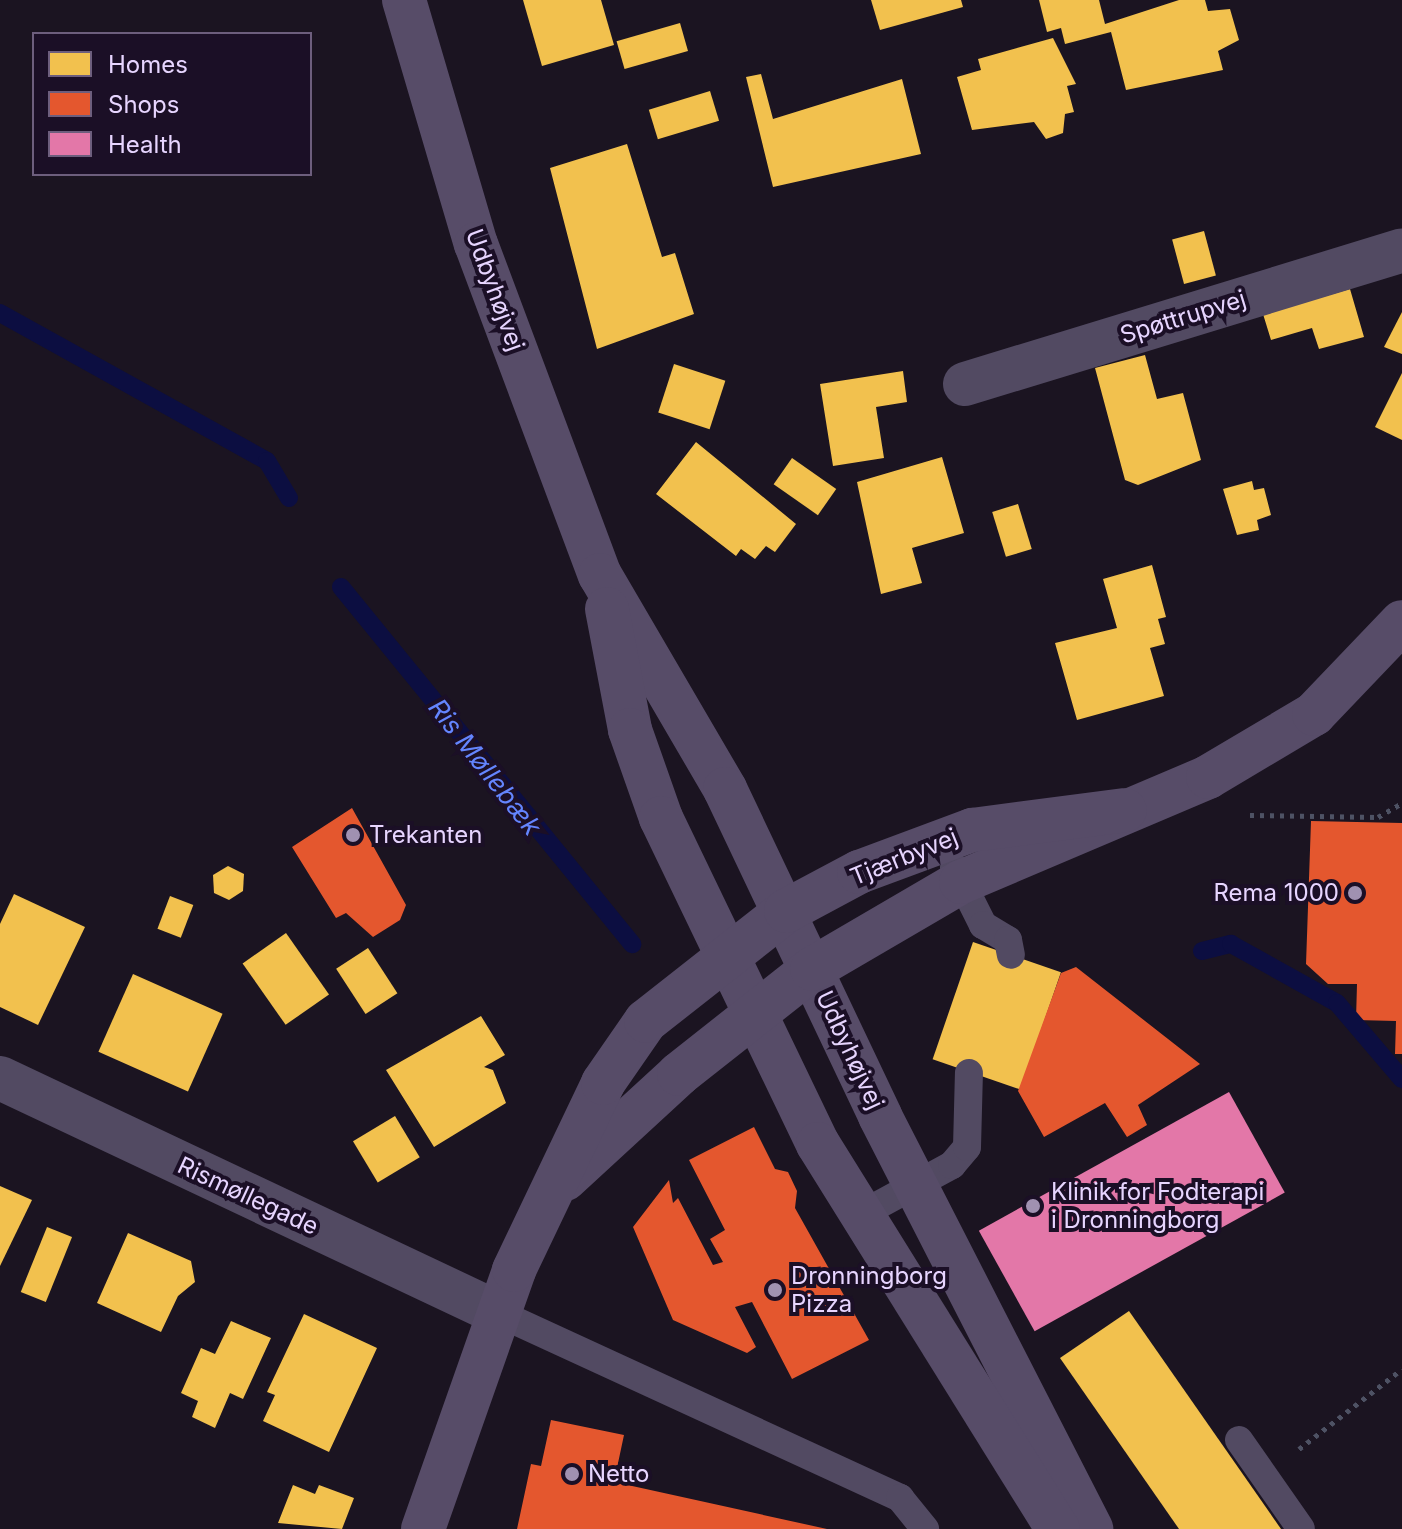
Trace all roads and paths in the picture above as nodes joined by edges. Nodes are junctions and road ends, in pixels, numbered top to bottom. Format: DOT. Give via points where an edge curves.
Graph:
graph roads {
  1 [pos="404,0"];
  2 [pos="1402,250"];
  3 [pos="965,384"];
  4 [pos="600,575"];
  5 [pos="1402,622"];
  6 [pos="1208,777"];
  7 [pos="1402,803"];
  8 [pos="1125,810"];
  9 [pos="940,839"];
  10 [pos="961,882"];
  11 [pos="786,911"];
  12 [pos="726,953"];
  13 [pos="1011,955"];
  14 [pos="812,969"];
  15 [pos="754,1011"];
  16 [pos="969,1073"];
  17 [pos="0,1078"];
  18 [pos="915,1183"];
  19 [pos="557,1186"];
  20 [pos="860,1215"];
  21 [pos="496,1312"];
  22 [pos="1402,1369"];
  23 [pos="1239,1440"];
  24 [pos="1264,1477"];
  25 [pos="423,1529"];
  26 [pos="925,1529"];
  27 [pos="1058,1529"];
  28 [pos="1091,1529"];
  29 [pos="1301,1529"];
  1 -- 4 [label="street, Udbyhøjvej" via="476,244"];
  2 -- 3 [label="street, Spøttrupvej"];
  4 -- 11 [label="street, Udbyhøjvej" via="725,789"];
  4 -- 12 [label="street, Udbyhøjvej" via="630,730 661,818"];
  5 -- 6 [label="street, Tjærbyvej" via="1314,714"];
  6 -- 7 [label="path" via="1235,815 1378,817"];
  6 -- 8 [label="street, Tjærbyvej"];
  8 -- 9 [label="street, Tjærbyvej"];
  8 -- 10 [label="street, Tjærbyvej"];
  9 -- 10 [label="lane"];
  9 -- 11 [label="street, Tjærbyvej"];
  10 -- 13 [label="lane" via="983,925 1008,940"];
  10 -- 14 [label="street, Tjærbyvej"];
  11 -- 12 [label="street, Tjærbyvej"];
  11 -- 14 [label="street, Udbyhøjvej"];
  12 -- 15 [label="street, Udbyhøjvej"];
  12 -- 19 [label="street, Tjærbyvej" via="646,1021 603,1083"];
  14 -- 15 [label="street, Tjærbyvej"];
  14 -- 18 [label="street, Udbyhøjvej"];
  15 -- 19 [label="street, Tjærbyvej"];
  15 -- 20 [label="street, Udbyhøjvej"];
  16 -- 18 [label="lane" via="967,1147 952,1165"];
  17 -- 21 [label="street, Rismøllegade"];
  18 -- 20 [label="lane"];
  18 -- 28 [label="street, Udbyhøjvej"];
  19 -- 21 [label="street, Tjærbyvej"];
  20 -- 27 [label="street, Udbyhøjvej"];
  21 -- 25 [label="street, Tjærbyvej"];
  21 -- 26 [label="lane" via="900,1498"];
  22 -- 24 [label="path"];
  23 -- 24 [label="lane"];
  24 -- 29 [label="lane"];
}
